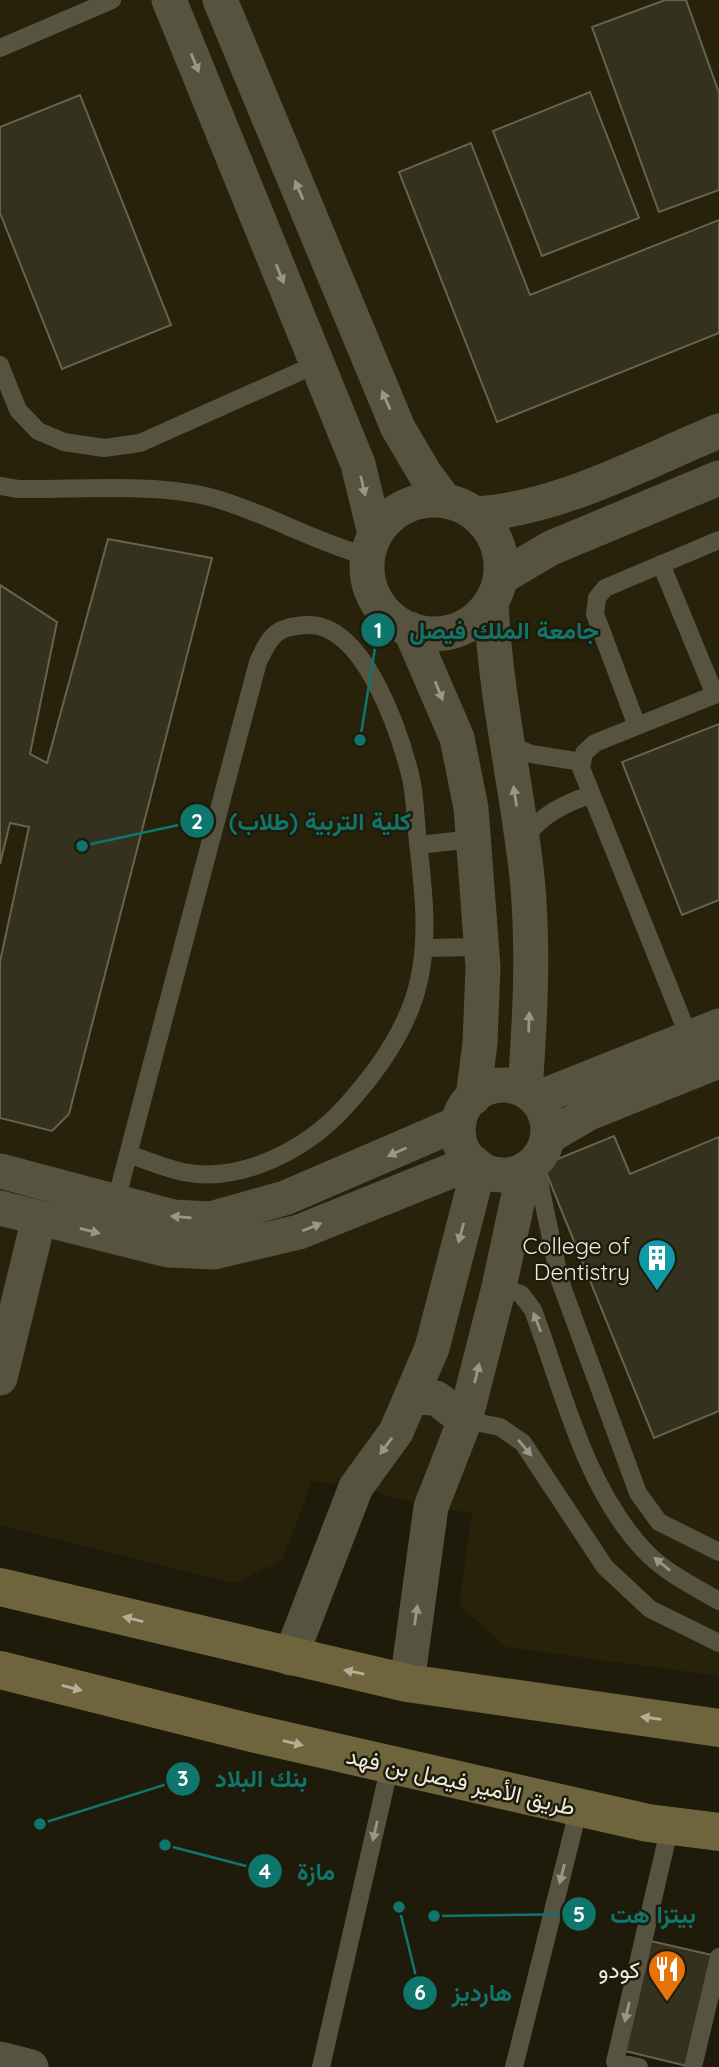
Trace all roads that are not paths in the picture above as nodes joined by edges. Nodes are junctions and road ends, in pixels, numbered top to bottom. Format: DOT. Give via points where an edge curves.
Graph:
graph roads {
  1 [pos="113,0"];
  2 [pos="169,0"];
  3 [pos="220,0"];
  4 [pos="0,48"];
  5 [pos="317,364"];
  6 [pos="0,365"];
  7 [pos="719,430"];
  8 [pos="719,478"];
  9 [pos="0,486"];
  10 [pos="460,507"];
  11 [pos="719,540"];
  12 [pos="371,545"];
  13 [pos="661,564"];
  14 [pos="495,590"];
  15 [pos="410,629"];
  16 [pos="717,694"];
  17 [pos="637,726"];
  18 [pos="505,743"];
  19 [pos="582,762"];
  20 [pos="590,795"];
  21 [pos="474,839"];
  22 [pos="522,842"];
  23 [pos="418,845"];
  24 [pos="481,947"];
  25 [pos="424,948"];
  26 [pos="704,1031"];
  27 [pos="719,1061"];
  28 [pos="530,1095"];
  29 [pos="466,1111"];
  30 [pos="128,1154"];
  31 [pos="535,1157"];
  32 [pos="476,1165"];
  33 [pos="0,1171"];
  34 [pos="116,1201"];
  35 [pos="0,1208"];
  36 [pos="39,1218"];
  37 [pos="450,1274"];
  38 [pos="499,1287"];
  39 [pos="0,1378"];
  40 [pos="411,1397"];
  41 [pos="466,1420"];
  42 [pos="719,1552"];
  43 [pos="0,1587"];
  44 [pos="719,1601"];
  45 [pos="719,1643"];
  46 [pos="290,1658"];
  47 [pos="2,1679"];
  48 [pos="407,1683"];
  49 [pos="719,1728"];
  50 [pos="390,1765"];
  51 [pos="579,1807"];
  52 [pos="670,1826"];
  53 [pos="719,1832"];
  54 [pos="719,1957"];
  55 [pos="0,2059"];
  56 [pos="31,2067"];
  57 [pos="320,2067"];
  58 [pos="514,2067"];
  59 [pos="639,2067"];
  60 [pos="694,2067"];
  1 -- 4 [label="lane"];
  2 -- 5 [label="street, one-way"];
  10 -- 3 [label="street, one-way" via="425,474 398,428"];
  5 -- 6 [label="lane" via="141,443 104,448 64,442 38,431 19,410"];
  5 -- 12 [label="street, one-way" via="358,464"];
  7 -- 10 [label="street" via="540,505 507,513"];
  8 -- 14 [label="street" via="551,548"];
  9 -- 12 [label="lane" via="182,492 216,498 315,540"];
  10 -- 12 [label="street" via="425,500 404,506 388,518"];
  10 -- 14 [label="street" via="494,536 500,558"];
  11 -- 13 [label="lane"];
  12 -- 15 [label="street" via="367,575 373,597 386,614"];
  13 -- 16 [label="lane"];
  13 -- 17 [label="lane" via="605,588 597,598 595,614"];
  14 -- 15 [label="street" via="481,615 464,628 443,634"];
  14 -- 18 [label="street" via="493,655"];
  15 -- 21 [label="street, one-way" via="457,738"];
  16 -- 17 [label="lane"];
  17 -- 19 [label="lane" via="595,743"];
  18 -- 19 [label="lane" via="531,754"];
  22 -- 18 [label="street, one-way"];
  19 -- 20 [label="lane"];
  20 -- 22 [label="lane" via="564,804 535,823"];
  20 -- 26 [label="lane"];
  21 -- 23 [label="lane"];
  21 -- 24 [label="street"];
  28 -- 22 [label="street, one-way" via="530,968"];
  23 -- 25 [label="lane"];
  23 -- 30 [label="lane" via="411,776 383,693 340,636 313,625 285,626 269,639 258,662"];
  24 -- 25 [label="lane"];
  24 -- 29 [label="street" via="480,1043"];
  25 -- 30 [label="lane" via="419,982 399,1032 373,1074 332,1121 257,1165 217,1175 184,1172"];
  26 -- 28 [label="street"];
  27 -- 31 [label="street" via="589,1113"];
  28 -- 29 [label="street" via="497,1086"];
  28 -- 31 [label="street" via="544,1110"];
  29 -- 32 [label="street" via="463,1150"];
  29 -- 34 [label="street, one-way" via="285,1198 235,1213 210,1219 173,1217"];
  30 -- 34 [label="lane"];
  31 -- 32 [label="street" via="496,1175"];
  31 -- 38 [label="street"];
  31 -- 42 [label="lane" via="560,1281 638,1493 659,1522"];
  36 -- 32 [label="street, one-way" via="167,1250 214,1252 299,1232"];
  32 -- 37 [label="street, one-way"];
  33 -- 34 [label="street"];
  35 -- 36 [label="street"];
  36 -- 39 [label="street"];
  37 -- 38 [label="street"];
  37 -- 40 [label="street" via="432,1348"];
  41 -- 38 [label="street, one-way"];
  44 -- 38 [label="lane, one-way" via="644,1550 609,1501 579,1439 533,1310 521,1294"];
  40 -- 41 [label="street" via="436,1398"];
  40 -- 46 [label="street, one-way" via="396,1432 356,1488"];
  41 -- 45 [label="lane, one-way" via="500,1427 523,1443 605,1567 650,1609"];
  48 -- 41 [label="street, one-way" via="430,1507"];
  46 -- 43 [label="main road, one-way"];
  48 -- 46 [label="main road, one-way"];
  47 -- 50 [label="main road, طريق الأمير فيصل بن فهد, one-way"];
  49 -- 48 [label="main road, one-way"];
  50 -- 51 [label="main road, طريق الأمير فيصل بن فهد"];
  50 -- 57 [label="lane, one-way"];
  51 -- 52 [label="main road, طريق الأمير فيصل بن فهد"];
  51 -- 58 [label="lane, one-way"];
  52 -- 53 [label="main road, طريق الأمير فيصل بن فهد"];
  52 -- 59 [label="lane, one-way" via="615,2062"];
  54 -- 60 [label="lane"];
  55 -- 56 [label="street"];
}
